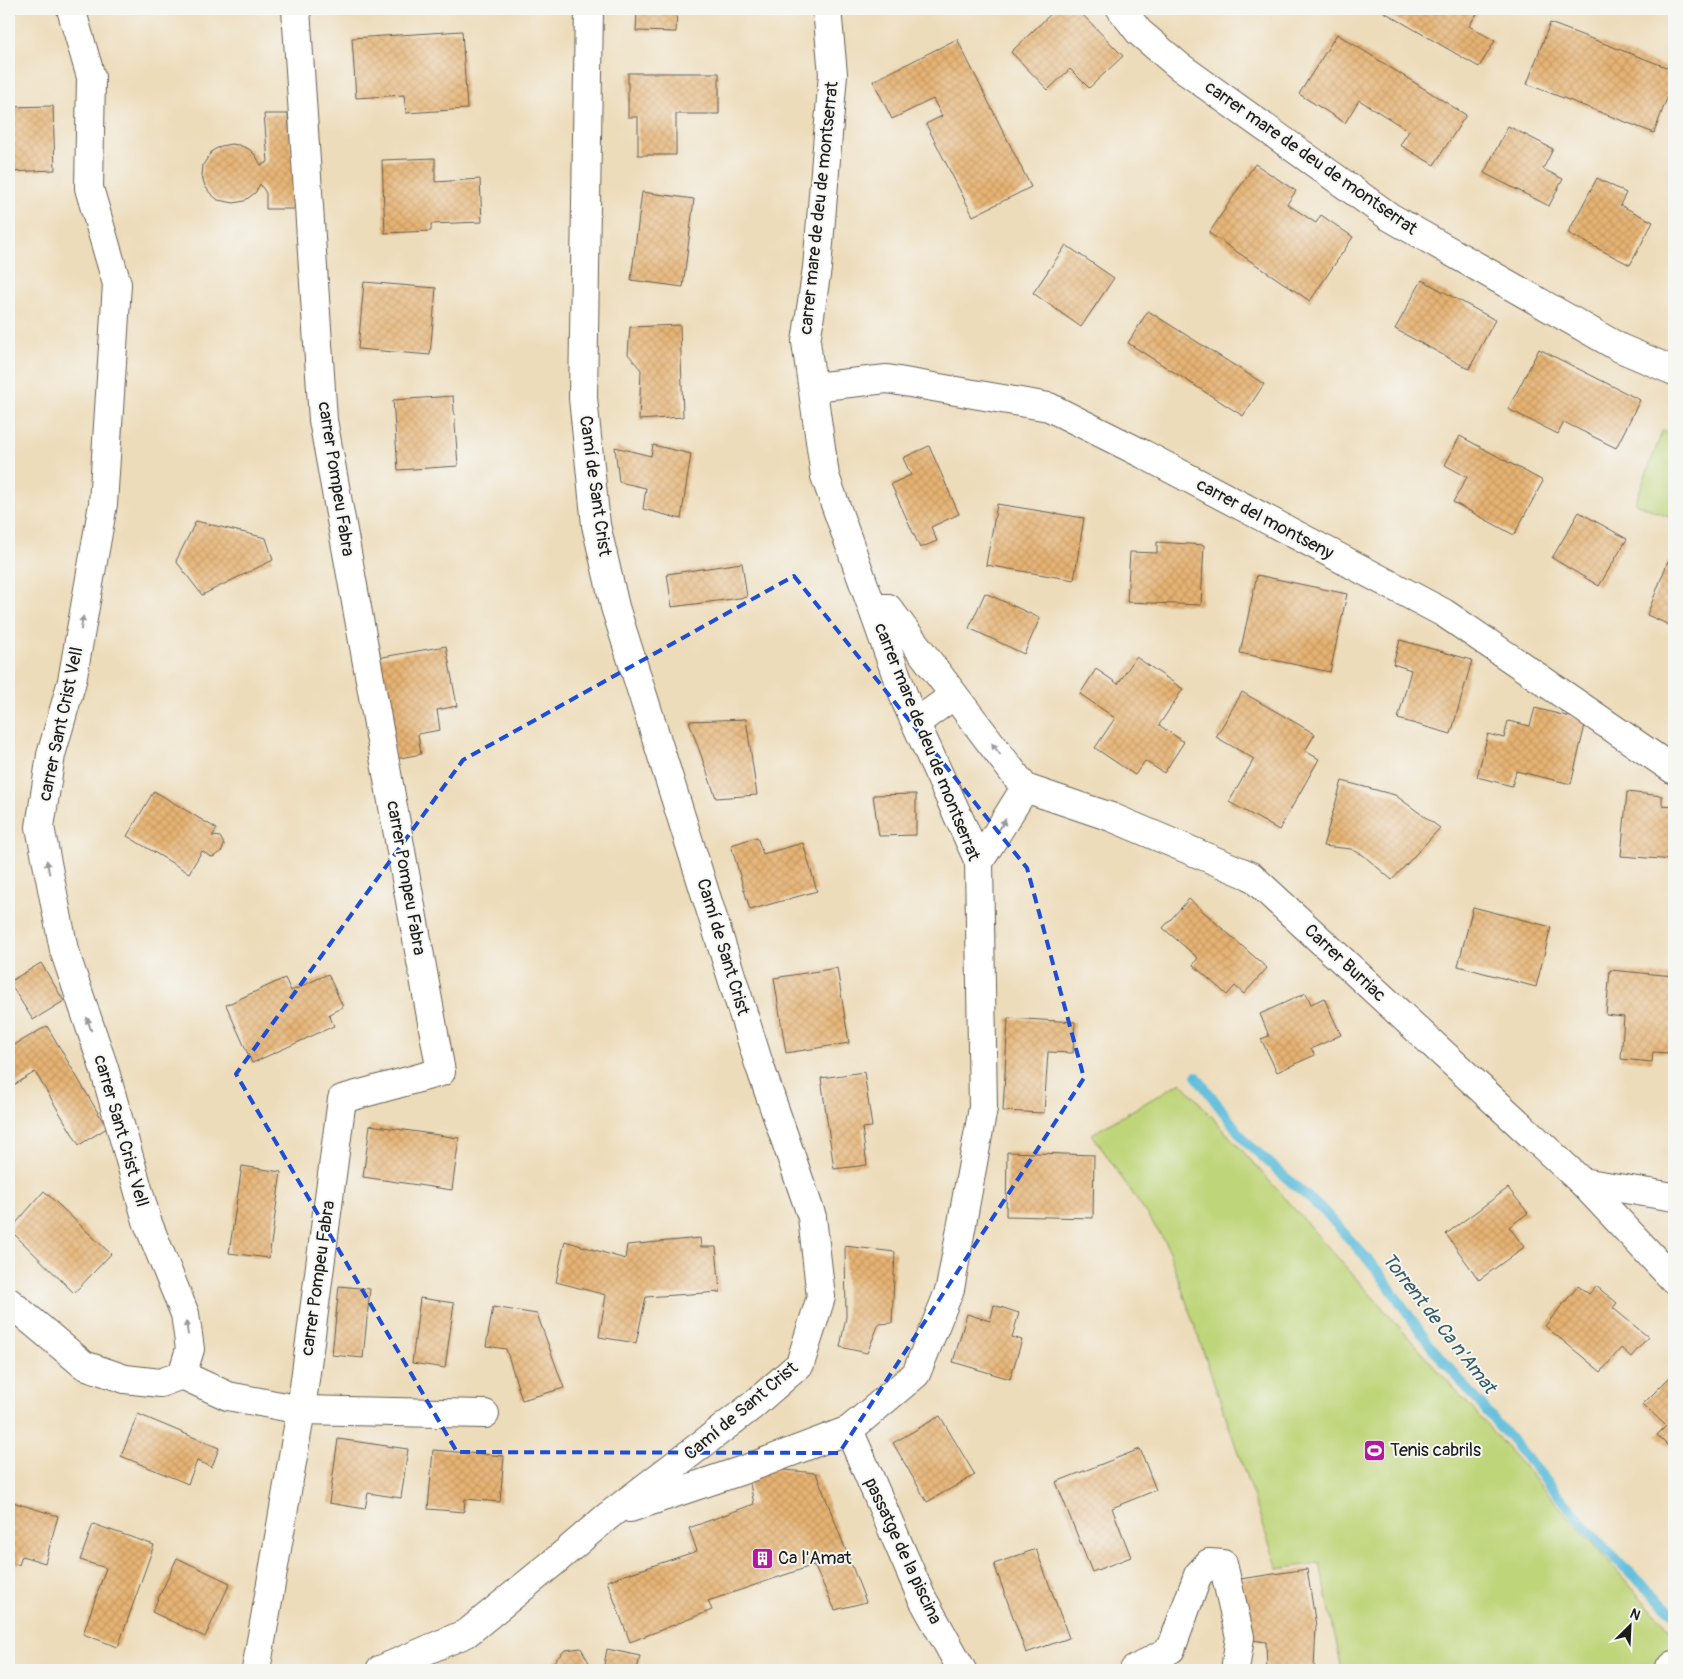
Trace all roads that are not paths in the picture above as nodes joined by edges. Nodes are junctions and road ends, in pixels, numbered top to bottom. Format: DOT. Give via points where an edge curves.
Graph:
graph roads {
  1 [pos="70,9"];
  2 [pos="296,9"];
  3 [pos="589,9"];
  4 [pos="827,9"];
  5 [pos="1121,9"];
  6 [pos="1674,371"];
  7 [pos="813,387"];
  8 [pos="872,608"];
  9 [pos="954,695"];
  10 [pos="916,724"];
  11 [pos="1674,770"];
  12 [pos="1025,788"];
  13 [pos="979,862"];
  14 [pos="1582,1182"];
  15 [pos="1674,1197"];
  16 [pos="1674,1280"];
  17 [pos="9,1302"];
  18 [pos="182,1375"];
  19 [pos="300,1410"];
  20 [pos="485,1414"];
  21 [pos="849,1430"];
  22 [pos="608,1516"];
  23 [pos="1674,1665"];
  24 [pos="256,1670"];
  25 [pos="380,1670"];
  26 [pos="962,1670"];
  27 [pos="1134,1670"];
  28 [pos="1235,1670"];
  29 [pos="1668,1670"];
  18 -- 1 [label="street, carrer Sant Crist Vell, one-way" via="190,1349 185,1314 147,1221 104,1068 64,950 40,827 51,755 72,681 103,504 117,284 89,188 91,78"];
  2 -- 19 [label="street, carrer Pompeu Fabra" via="323,420 441,1072 342,1099"];
  3 -- 22 [label="street, Camí de Sant Crist" via="583,398 596,525 615,607 812,1217 821,1297 800,1364 752,1406"];
  4 -- 7 [label="street, carrer mare de deu de montserrat" via="833,74 817,268 806,342"];
  5 -- 6 [label="street, carrer mare de deu de montserrat" via="1139,32 1178,66 1390,217 1620,348"];
  7 -- 8 [label="street, carrer mare de deu de montserrat" via="825,476"];
  7 -- 11 [label="street, carrer del montseny" via="887,380 1049,407 1444,613"];
  8 -- 9 [label="street" via="888,608"];
  8 -- 10 [label="street, carrer mare de deu de montserrat"];
  9 -- 10 [label="street"];
  12 -- 9 [label="street, one-way"];
  10 -- 13 [label="street, carrer mare de deu de montserrat"];
  13 -- 12 [label="street, one-way"];
  12 -- 14 [label="street, Carrer Burriac" via="1111,817 1251,876"];
  13 -- 21 [label="street, carrer mare de deu de montserrat" via="982,1108 950,1289 916,1374"];
  14 -- 15 [label="street"];
  14 -- 16 [label="street, Carrer Burriac"];
  17 -- 18 [label="street" via="84,1365 125,1379 160,1383"];
  18 -- 19 [label="street" via="228,1396"];
  19 -- 20 [label="street"];
  19 -- 24 [label="street, carrer Pompeu Fabra"];
  21 -- 22 [label="street, carrer mare de deu de montserrat"];
  21 -- 26 [label="street, passatge de la piscina" via="921,1596"];
  22 -- 25 [label="street, Camí de Sant Crist" via="467,1633"];
  23 -- 29 [label="street"];
  27 -- 28 [label="street" via="1171,1649 1198,1575 1209,1564 1223,1564 1240,1637"];
}
